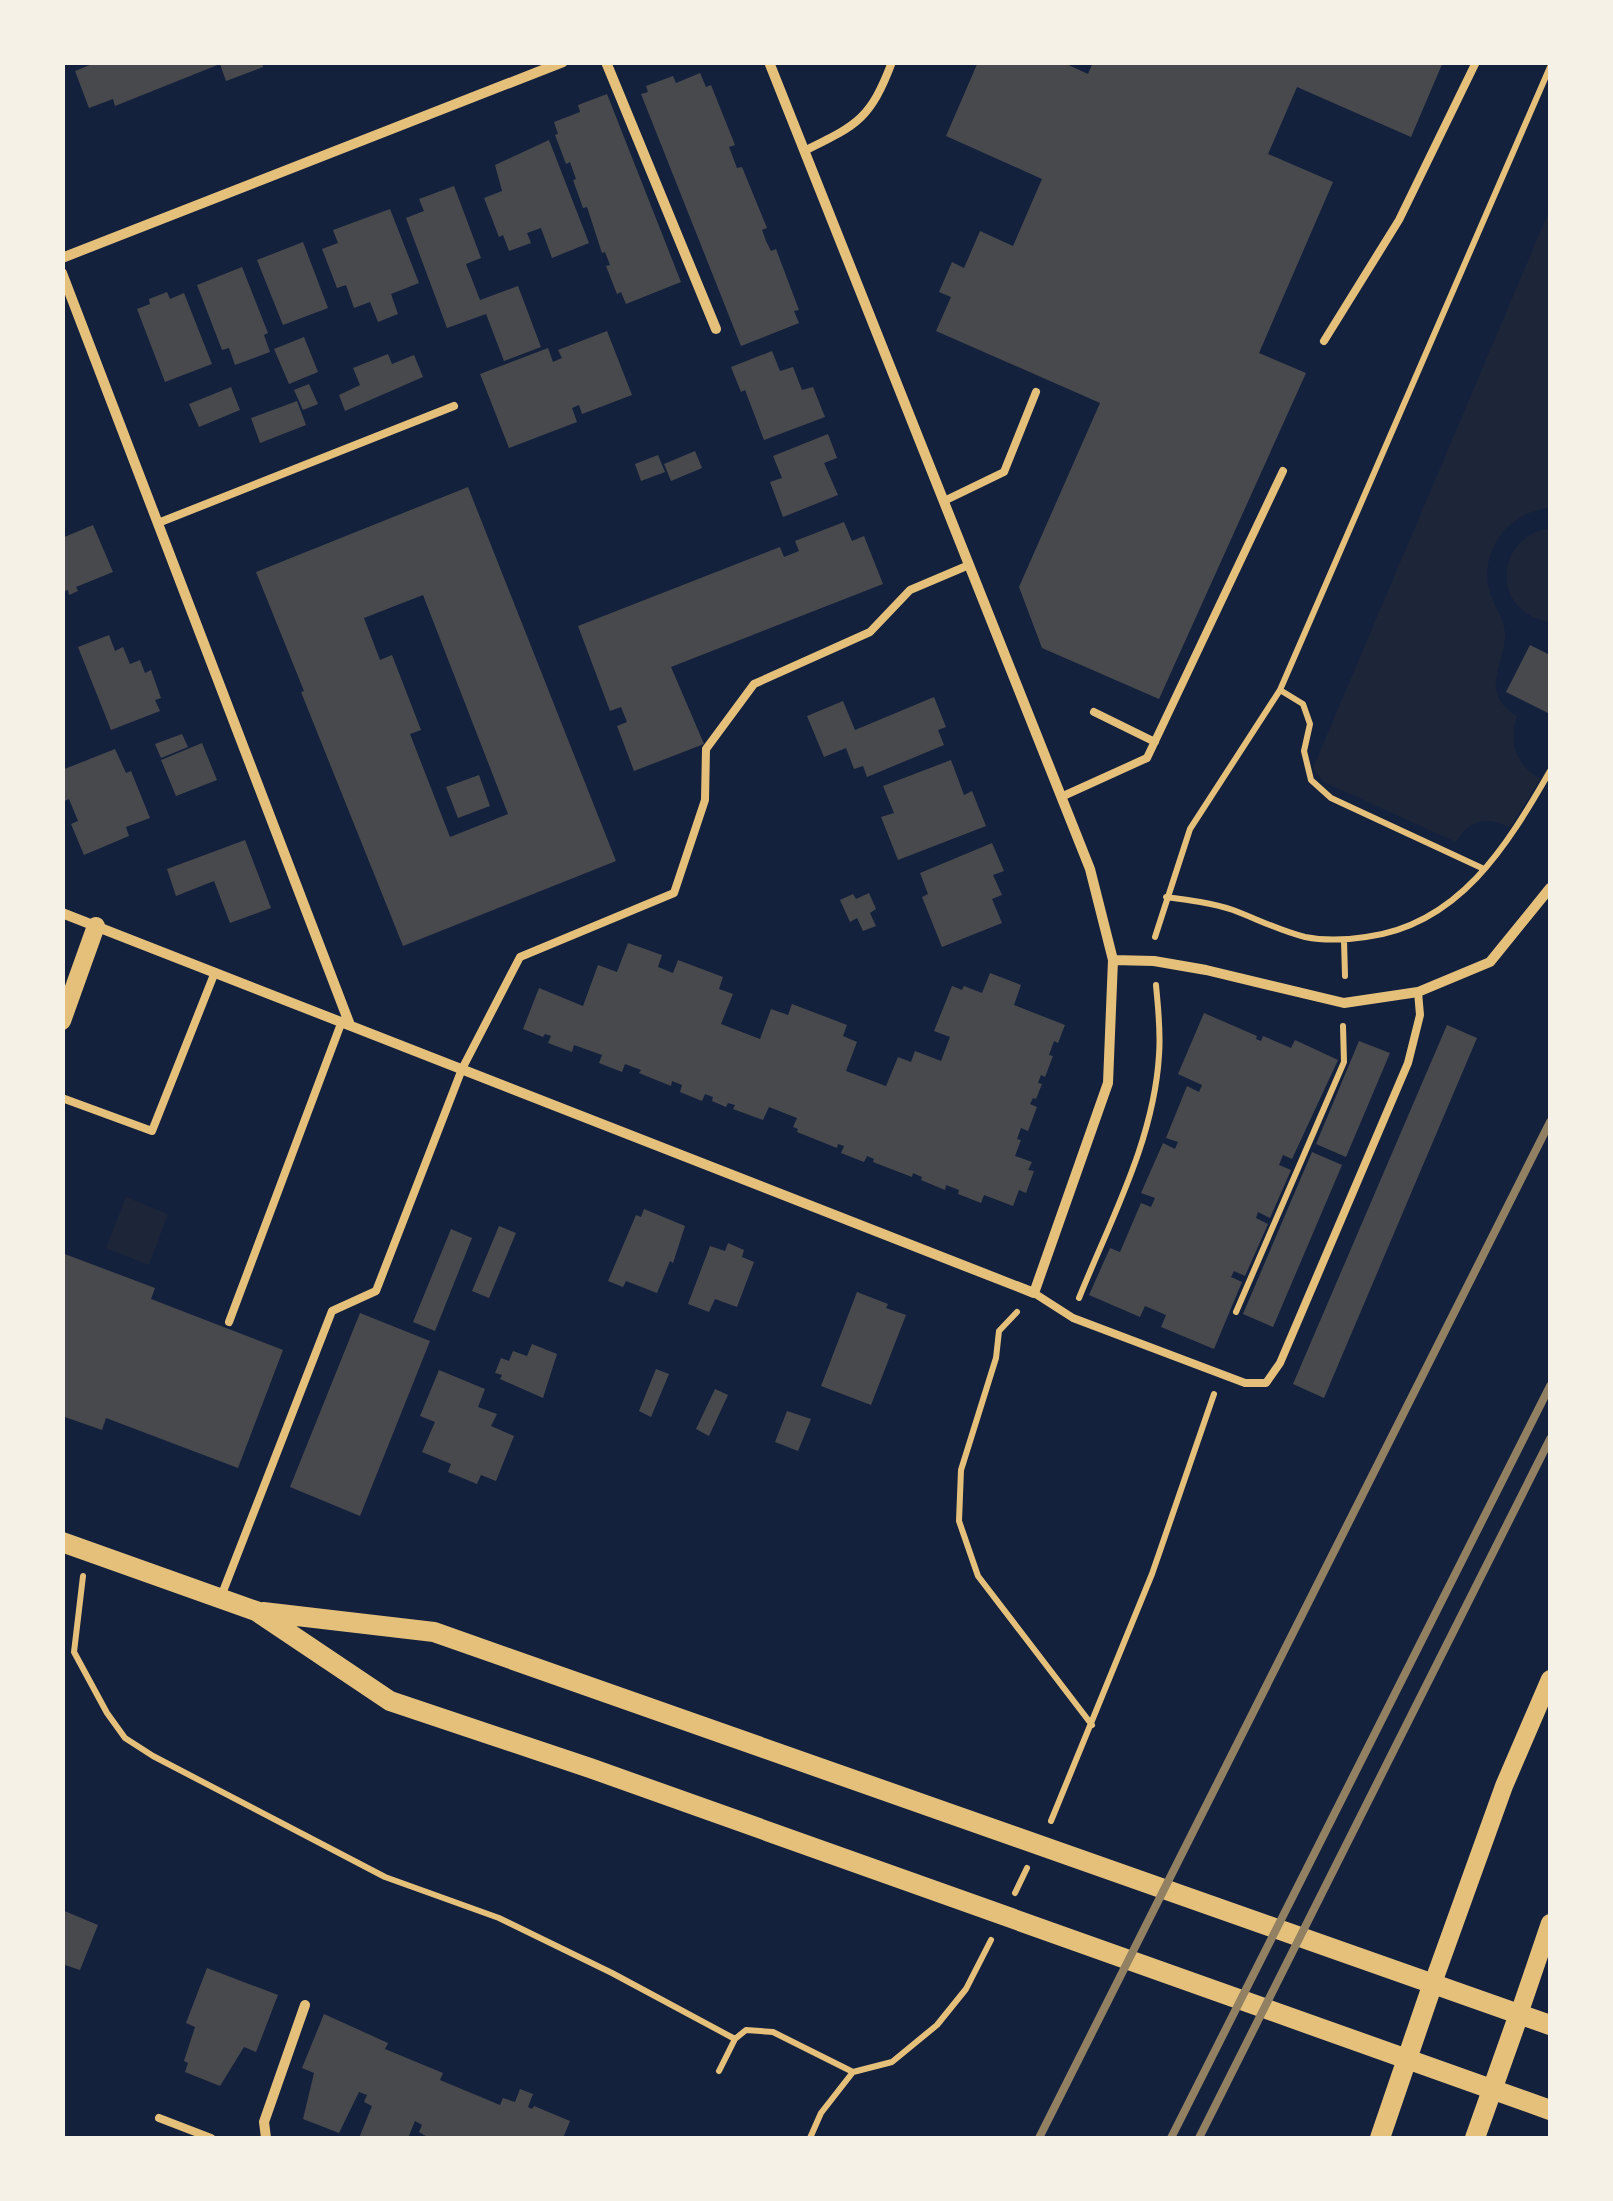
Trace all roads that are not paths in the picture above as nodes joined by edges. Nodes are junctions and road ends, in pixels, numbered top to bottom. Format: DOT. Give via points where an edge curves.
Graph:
graph roads {
  1 [pos="563,62"];
  2 [pos="606,62"];
  3 [pos="769,62"];
  4 [pos="892,62"];
  5 [pos="1476,62"];
  6 [pos="804,151"];
  7 [pos="62,258"];
  8 [pos="62,272"];
  9 [pos="716,329"];
  10 [pos="1324,341"];
  11 [pos="1036,392"];
  12 [pos="454,406"];
  13 [pos="1283,471"];
  14 [pos="944,502"];
  15 [pos="158,523"];
  16 [pos="969,565"];
  17 [pos="1094,712"];
  18 [pos="1155,742"];
  19 [pos="1061,797"];
  20 [pos="1550,888"];
  21 [pos="62,913"];
  22 [pos="96,926"];
  23 [pos="1113,960"];
  24 [pos="215,972"];
  25 [pos="1418,992"];
  26 [pos="62,1021"];
  27 [pos="346,1023"];
  28 [pos="462,1069"];
  29 [pos="62,1098"];
  30 [pos="1034,1293"];
  31 [pos="229,1322"];
  32 [pos="62,1542"];
  33 [pos="220,1598"];
  34 [pos="256,1612"];
  35 [pos="1550,1679"];
  36 [pos="1550,1923"];
  37 [pos="1433,1983"];
  38 [pos="305,2005"];
  39 [pos="1518,2014"];
  40 [pos="1550,2025"];
  41 [pos="1407,2058"];
  42 [pos="1492,2088"];
  43 [pos="1550,2110"];
  44 [pos="159,2118"];
  45 [pos="211,2138"];
  46 [pos="266,2138"];
  47 [pos="1380,2138"];
  48 [pos="1475,2138"];
  1 -- 7 [label="street"];
  2 -- 9 [label="street"];
  3 -- 6 [label="street"];
  4 -- 6 [label="lane" via="881,93 855,126"];
  5 -- 10 [label="lane" via="1399,220"];
  6 -- 14 [label="street"];
  8 -- 15 [label="street"];
  11 -- 14 [label="lane" via="1004,472"];
  12 -- 15 [label="lane"];
  13 -- 18 [label="lane"];
  14 -- 16 [label="street"];
  15 -- 27 [label="street"];
  16 -- 19 [label="street"];
  16 -- 28 [label="lane" via="910,590 870,632 754,684 706,749 704,800 674,893 520,957"];
  17 -- 18 [label="lane"];
  18 -- 19 [label="lane" via="1147,758"];
  19 -- 23 [label="street" via="1090,870"];
  20 -- 25 [label="street" via="1490,962"];
  21 -- 22 [label="street"];
  22 -- 24 [label="street"];
  22 -- 26 [label="street"];
  23 -- 25 [label="street" via="1206,970 1344,1002"];
  23 -- 30 [label="street" via="1108,1083"];
  24 -- 27 [label="street"];
  24 -- 29 [label="lane" via="152,1131"];
  25 -- 30 [label="lane" via="1420,1014 1408,1063 1266,1383 1245,1384 1072,1318"];
  27 -- 28 [label="street"];
  27 -- 31 [label="lane"];
  28 -- 30 [label="street"];
  28 -- 33 [label="lane" via="376,1291 332,1311"];
  32 -- 33 [label="main road"];
  33 -- 34 [label="main road"];
  34 -- 37 [label="main road" via="434,1632"];
  34 -- 41 [label="main road" via="390,1701"];
  35 -- 37 [label="street"];
  36 -- 39 [label="street"];
  37 -- 39 [label="main road"];
  37 -- 41 [label="main road"];
  38 -- 46 [label="street" via="264,2122"];
  39 -- 40 [label="main road"];
  39 -- 42 [label="main road"];
  41 -- 42 [label="main road"];
  41 -- 47 [label="main road"];
  42 -- 43 [label="main road"];
  42 -- 48 [label="main road"];
  44 -- 45 [label="lane"];
}
